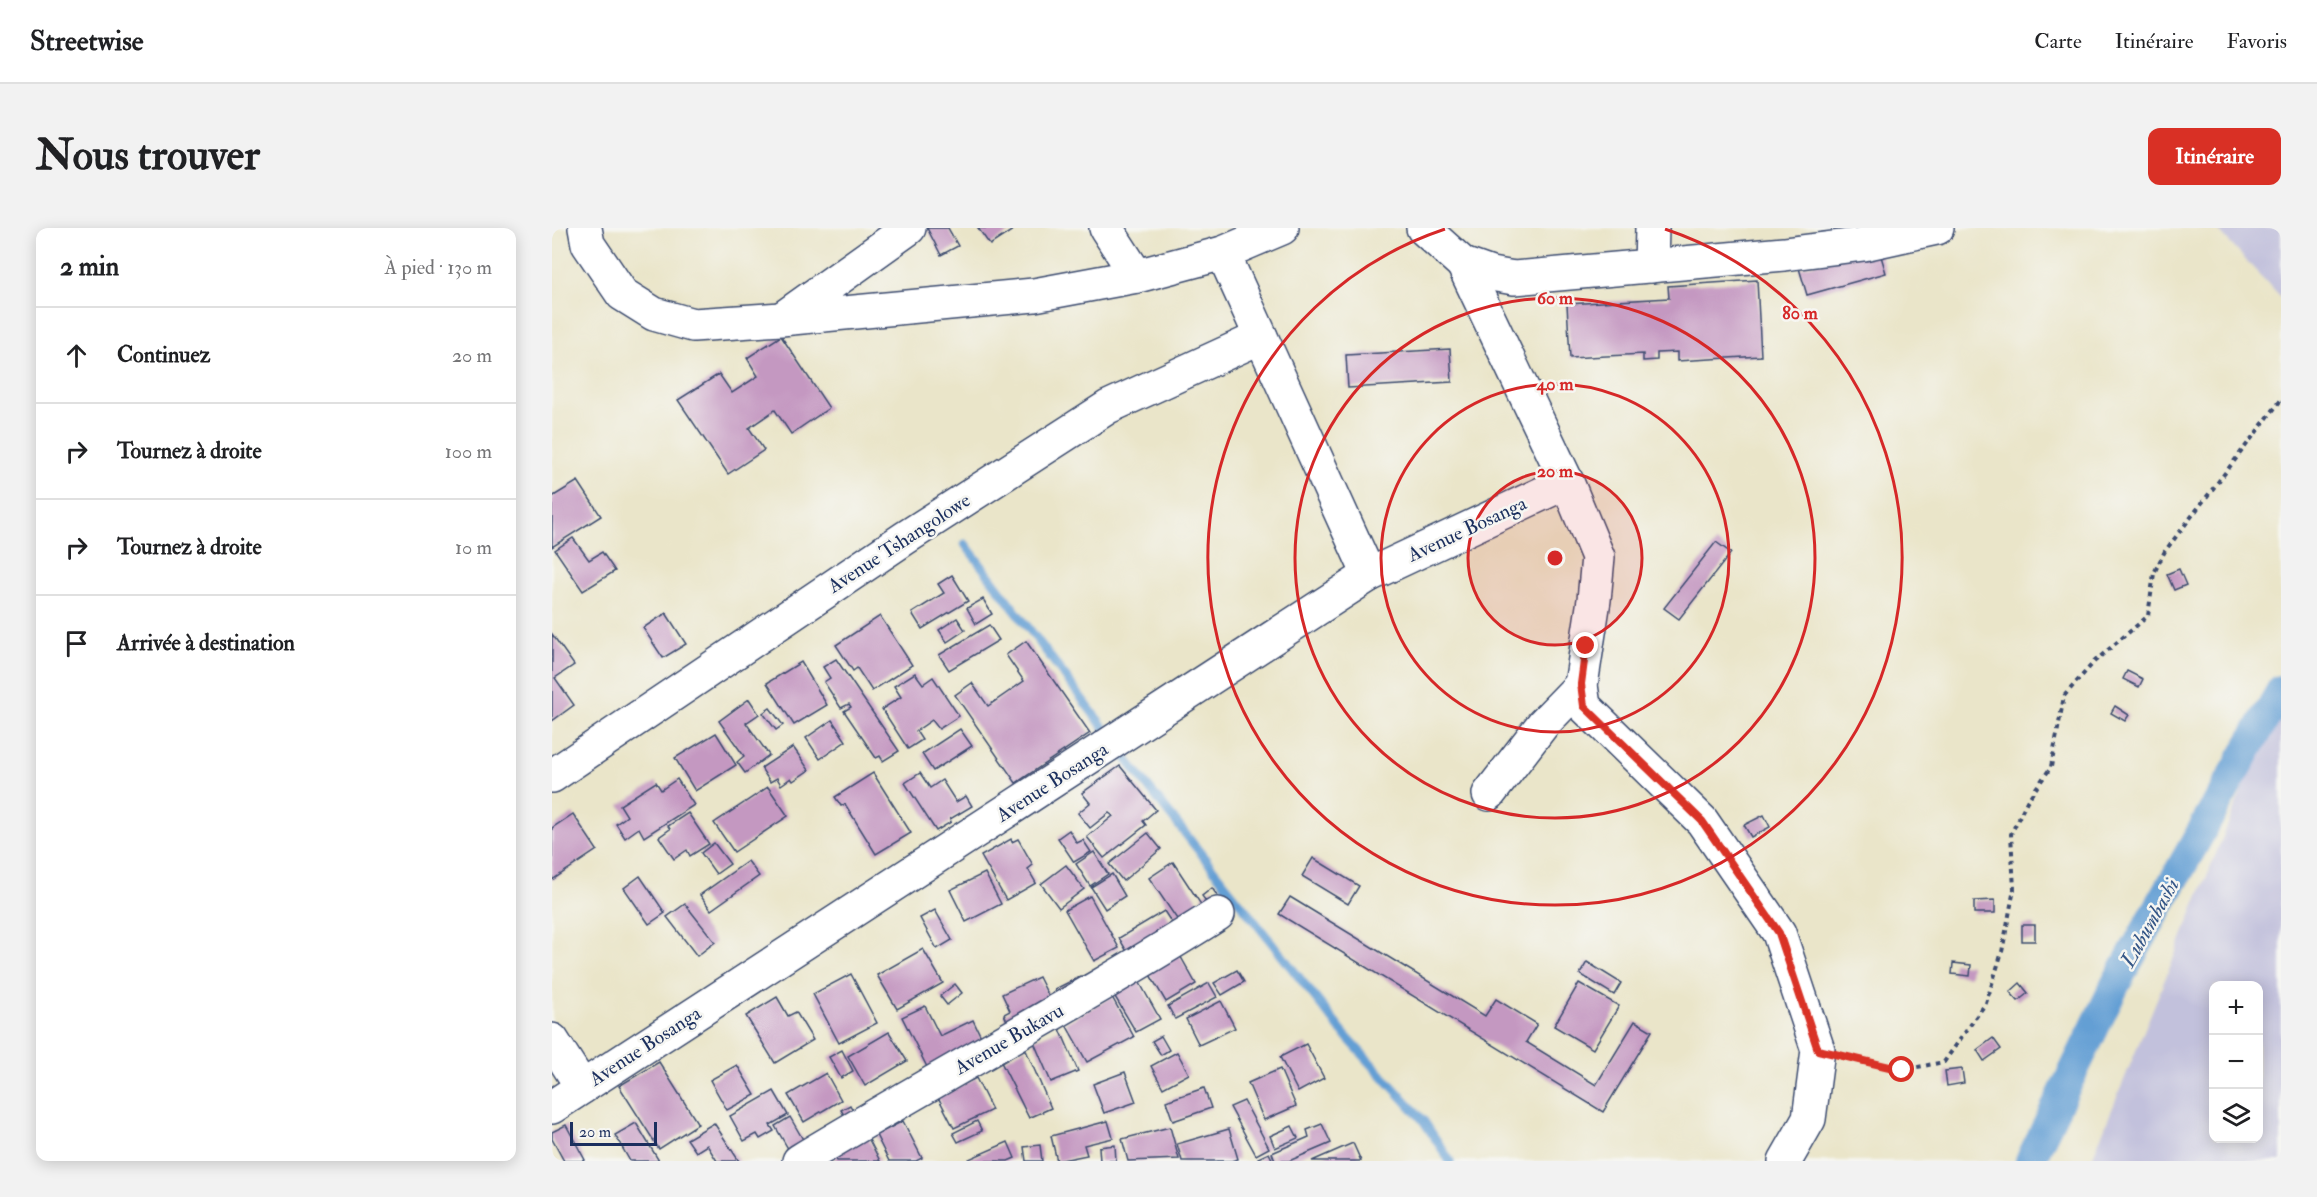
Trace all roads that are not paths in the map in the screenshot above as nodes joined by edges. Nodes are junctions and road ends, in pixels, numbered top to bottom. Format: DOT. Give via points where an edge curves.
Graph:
graph roads {
  1 [pos="585,228"];
  2 [pos="909,228"];
  3 [pos="1106,228"];
  4 [pos="1282,228"];
  5 [pos="1423,228"];
  6 [pos="1652,228"];
  7 [pos="1937,228"];
  8 [pos="1223,253"];
  9 [pos="1463,264"];
  10 [pos="1651,267"];
  11 [pos="1137,276"];
  12 [pos="781,319"];
  13 [pos="1261,337"];
  14 [pos="1567,482"];
  15 [pos="1369,575"];
  16 [pos="1581,684"];
  17 [pos="552,776"];
  18 [pos="1489,794"];
  19 [pos="1218,914"];
  20 [pos="552,1040"];
  21 [pos="582,1087"];
  22 [pos="552,1107"];
  23 [pos="799,1161"];
  24 [pos="1785,1161"];
  1 -- 12 [label="street" via="588,244 622,294 654,315 693,325"];
  2 -- 12 [label="street"];
  3 -- 11 [label="street"];
  4 -- 8 [label="street"];
  5 -- 9 [label="street"];
  6 -- 10 [label="street"];
  7 -- 10 [label="street" via="1864,244 1784,255"];
  8 -- 11 [label="street"];
  8 -- 13 [label="street"];
  9 -- 10 [label="street" via="1514,278"];
  9 -- 14 [label="street"];
  11 -- 12 [label="street" via="1034,295"];
  13 -- 15 [label="street"];
  13 -- 17 [label="street, Avenue Tshangolowe" via="1108,407 905,538"];
  14 -- 15 [label="street, Avenue Bosanga"];
  14 -- 16 [label="street" via="1598,557"];
  15 -- 21 [label="street, Avenue Bosanga"];
  16 -- 18 [label="street" via="1543,724"];
  16 -- 24 [label="street" via="1584,706 1702,821 1779,933 1818,1050 1809,1119"];
  19 -- 23 [label="street, Avenue Bukavu" via="1138,965"];
  20 -- 21 [label="street"];
  21 -- 22 [label="street, Avenue Bosanga"];
}
